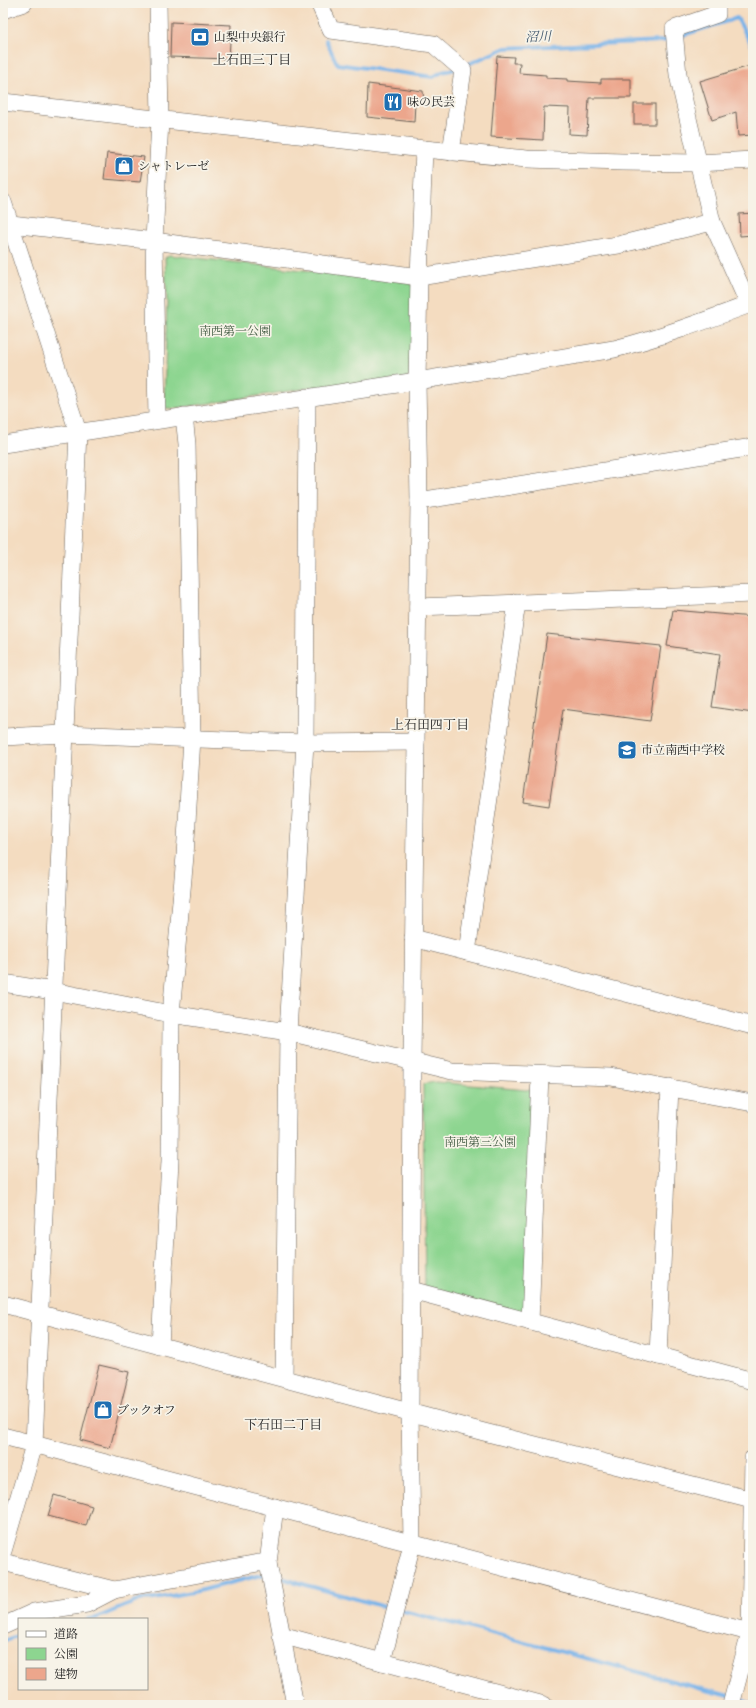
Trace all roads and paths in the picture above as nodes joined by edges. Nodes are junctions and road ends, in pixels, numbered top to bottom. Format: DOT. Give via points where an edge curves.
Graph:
graph roads {
  1 [pos="158,3"];
  2 [pos="320,3"];
  3 [pos="716,3"];
  4 [pos="3,102"];
  5 [pos="160,120"];
  6 [pos="424,149"];
  7 [pos="451,152"];
  8 [pos="753,160"];
  9 [pos="698,163"];
  10 [pos="3,202"];
  11 [pos="712,222"];
  12 [pos="6,224"];
  13 [pos="154,241"];
  14 [pos="419,277"];
  15 [pos="751,304"];
  16 [pos="417,381"];
  17 [pos="307,397"];
  18 [pos="184,416"];
  19 [pos="157,420"];
  20 [pos="78,432"];
  21 [pos="3,444"];
  22 [pos="753,447"];
  23 [pos="419,501"];
  24 [pos="753,594"];
  25 [pos="517,602"];
  26 [pos="418,607"];
  27 [pos="64,734"];
  28 [pos="3,737"];
  29 [pos="192,738"];
  30 [pos="416,742"];
  31 [pos="304,743"];
  32 [pos="413,938"];
  33 [pos="467,952"];
  34 [pos="3,983"];
  35 [pos="53,991"];
  36 [pos="172,1014"];
  37 [pos="753,1026"];
  38 [pos="288,1032"];
  39 [pos="412,1063"];
  40 [pos="540,1075"];
  41 [pos="670,1087"];
  42 [pos="753,1103"];
  43 [pos="411,1290"];
  44 [pos="3,1304"];
  45 [pos="40,1313"];
  46 [pos="530,1322"];
  47 [pos="160,1346"];
  48 [pos="658,1356"];
  49 [pos="284,1378"];
  50 [pos="753,1381"];
  51 [pos="410,1411"];
  52 [pos="3,1436"];
  53 [pos="34,1445"];
  54 [pos="753,1458"];
  55 [pos="752,1500"];
  56 [pos="275,1508"];
  57 [pos="412,1544"];
  58 [pos="3,1551"];
  59 [pos="3,1562"];
  60 [pos="268,1564"];
  61 [pos="114,1590"];
  62 [pos="21,1618"];
  63 [pos="18,1619"];
  64 [pos="3,1626"];
  65 [pos="752,1633"];
  66 [pos="281,1635"];
  67 [pos="382,1662"];
  68 [pos="733,1697"];
  69 [pos="520,1702"];
  70 [pos="295,1705"];
  71 [pos="544,1705"];
  1 -- 5 [label="street"];
  2 -- 7 [label="street" via="331,30 433,44 463,70"];
  3 -- 9 [label="street" via="717,14 674,29 678,75"];
  4 -- 5 [label="street"];
  5 -- 6 [label="street"];
  5 -- 13 [label="street"];
  6 -- 7 [label="street"];
  6 -- 14 [label="street"];
  7 -- 9 [label="street" via="535,159"];
  8 -- 9 [label="street"];
  9 -- 11 [label="street"];
  10 -- 12 [label="street"];
  11 -- 14 [label="street" via="618,245"];
  11 -- 15 [label="street"];
  12 -- 13 [label="street"];
  12 -- 20 [label="street"];
  13 -- 14 [label="street"];
  13 -- 19 [label="street"];
  14 -- 16 [label="street"];
  15 -- 16 [label="street" via="686,328 614,349"];
  16 -- 17 [label="street"];
  16 -- 23 [label="street"];
  17 -- 18 [label="street"];
  17 -- 31 [label="street"];
  18 -- 19 [label="street"];
  18 -- 29 [label="street" via="187,452"];
  19 -- 20 [label="street"];
  20 -- 21 [label="street"];
  20 -- 27 [label="street"];
  22 -- 23 [label="street"];
  23 -- 26 [label="street"];
  24 -- 25 [label="street"];
  25 -- 26 [label="street"];
  25 -- 33 [label="street"];
  26 -- 30 [label="street"];
  27 -- 28 [label="street"];
  27 -- 29 [label="street"];
  27 -- 35 [label="street"];
  29 -- 31 [label="street"];
  29 -- 36 [label="street"];
  30 -- 31 [label="street"];
  30 -- 32 [label="street"];
  31 -- 38 [label="street"];
  32 -- 33 [label="street"];
  32 -- 39 [label="street"];
  33 -- 37 [label="street"];
  34 -- 35 [label="street"];
  35 -- 36 [label="street"];
  35 -- 45 [label="street"];
  36 -- 38 [label="street"];
  36 -- 47 [label="street" via="170,1161"];
  38 -- 39 [label="street"];
  38 -- 49 [label="street"];
  39 -- 40 [label="street" via="452,1072"];
  39 -- 43 [label="street"];
  40 -- 41 [label="street" via="611,1077"];
  40 -- 46 [label="street"];
  41 -- 42 [label="street"];
  41 -- 48 [label="street"];
  43 -- 46 [label="street"];
  43 -- 51 [label="street"];
  44 -- 45 [label="street"];
  45 -- 47 [label="street"];
  45 -- 53 [label="street"];
  46 -- 48 [label="street"];
  47 -- 49 [label="street"];
  48 -- 50 [label="street"];
  49 -- 51 [label="street"];
  51 -- 55 [label="street"];
  51 -- 57 [label="street"];
  52 -- 53 [label="street"];
  53 -- 56 [label="street"];
  53 -- 58 [label="street"];
  54 -- 55 [label="street"];
  55 -- 65 [label="street"];
  56 -- 57 [label="street"];
  56 -- 60 [label="street"];
  57 -- 65 [label="street"];
  57 -- 67 [label="street"];
  59 -- 61 [label="street"];
  60 -- 61 [label="street" via="258,1562"];
  60 -- 66 [label="street"];
  61 -- 62 [label="street" via="87,1604 34,1612"];
  63 -- 64 [label="street"];
  65 -- 68 [label="street"];
  66 -- 67 [label="street"];
  66 -- 70 [label="street"];
  67 -- 69 [label="street"];
  69 -- 71 [label="street"];
}
